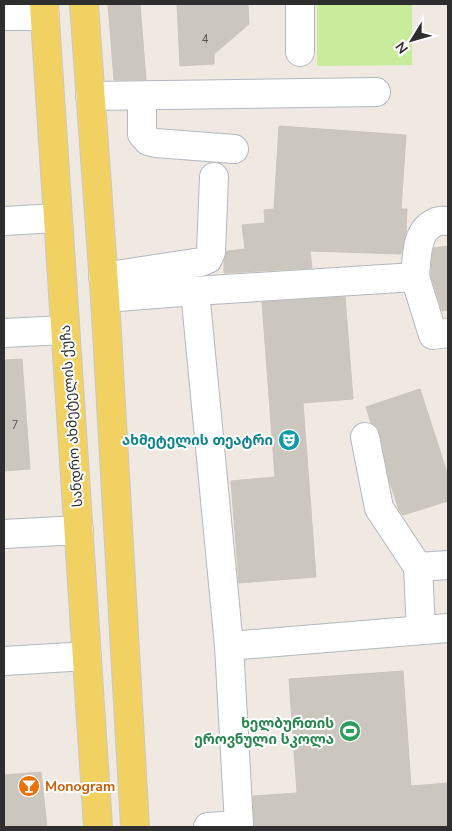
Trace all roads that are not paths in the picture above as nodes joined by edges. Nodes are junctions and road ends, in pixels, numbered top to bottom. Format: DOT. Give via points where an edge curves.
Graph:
graph roads {
  1 [pos="84,4"];
  2 [pos="300,4"];
  3 [pos="44,10"];
  4 [pos="4,16"];
  5 [pos="300,52"];
  6 [pos="376,92"];
  7 [pos="90,96"];
  8 [pos="142,96"];
  9 [pos="234,149"];
  10 [pos="214,176"];
  11 [pos="58,218"];
  12 [pos="4,220"];
  13 [pos="448,221"];
  14 [pos="415,277"];
  15 [pos="195,291"];
  16 [pos="104,296"];
  17 [pos="64,324"];
  18 [pos="4,333"];
  19 [pos="448,334"];
  20 [pos="365,437"];
  21 [pos="79,530"];
  22 [pos="4,534"];
  23 [pos="448,565"];
  24 [pos="418,567"];
  25 [pos="448,628"];
  26 [pos="421,630"];
  27 [pos="229,646"];
  28 [pos="87,656"];
  29 [pos="4,661"];
  30 [pos="132,768"];
  31 [pos="95,769"];
  32 [pos="240,826"];
  33 [pos="98,827"];
  34 [pos="134,827"];
  35 [pos="208,827"];
  1 -- 7 [label="main road"];
  2 -- 5 [label="lane"];
  3 -- 4 [label="lane"];
  3 -- 11 [label="main road, სანდრო ახმეტელის ქუჩა"];
  6 -- 8 [label="lane"];
  7 -- 8 [label="lane"];
  7 -- 16 [label="main road"];
  8 -- 9 [label="lane" via="142,134 148,141"];
  10 -- 16 [label="lane" via="208,259"];
  11 -- 12 [label="lane"];
  11 -- 17 [label="main road, სანდრო ახმეტელის ქუჩა"];
  13 -- 14 [label="lane" via="437,221 427,228 419,242"];
  14 -- 15 [label="lane"];
  14 -- 19 [label="lane" via="433,335"];
  15 -- 16 [label="lane"];
  15 -- 27 [label="lane"];
  16 -- 17 [label="main road"];
  16 -- 30 [label="main road"];
  17 -- 18 [label="lane"];
  17 -- 21 [label="main road, სანდრო ახმეტელის ქუჩა"];
  20 -- 24 [label="lane" via="379,508"];
  21 -- 22 [label="lane"];
  21 -- 28 [label="main road, სანდრო ახმეტელის ქუჩა"];
  23 -- 24 [label="lane"];
  24 -- 26 [label="lane"];
  25 -- 26 [label="lane"];
  26 -- 27 [label="lane"];
  27 -- 32 [label="lane"];
  28 -- 29 [label="lane"];
  28 -- 31 [label="main road, სანდრო ახმეტელის ქუჩა"];
  30 -- 31 [label="main road"];
  30 -- 34 [label="main road"];
  31 -- 33 [label="main road, სანდრო ახმეტელის ქუჩა"];
  32 -- 35 [label="lane"];
}
